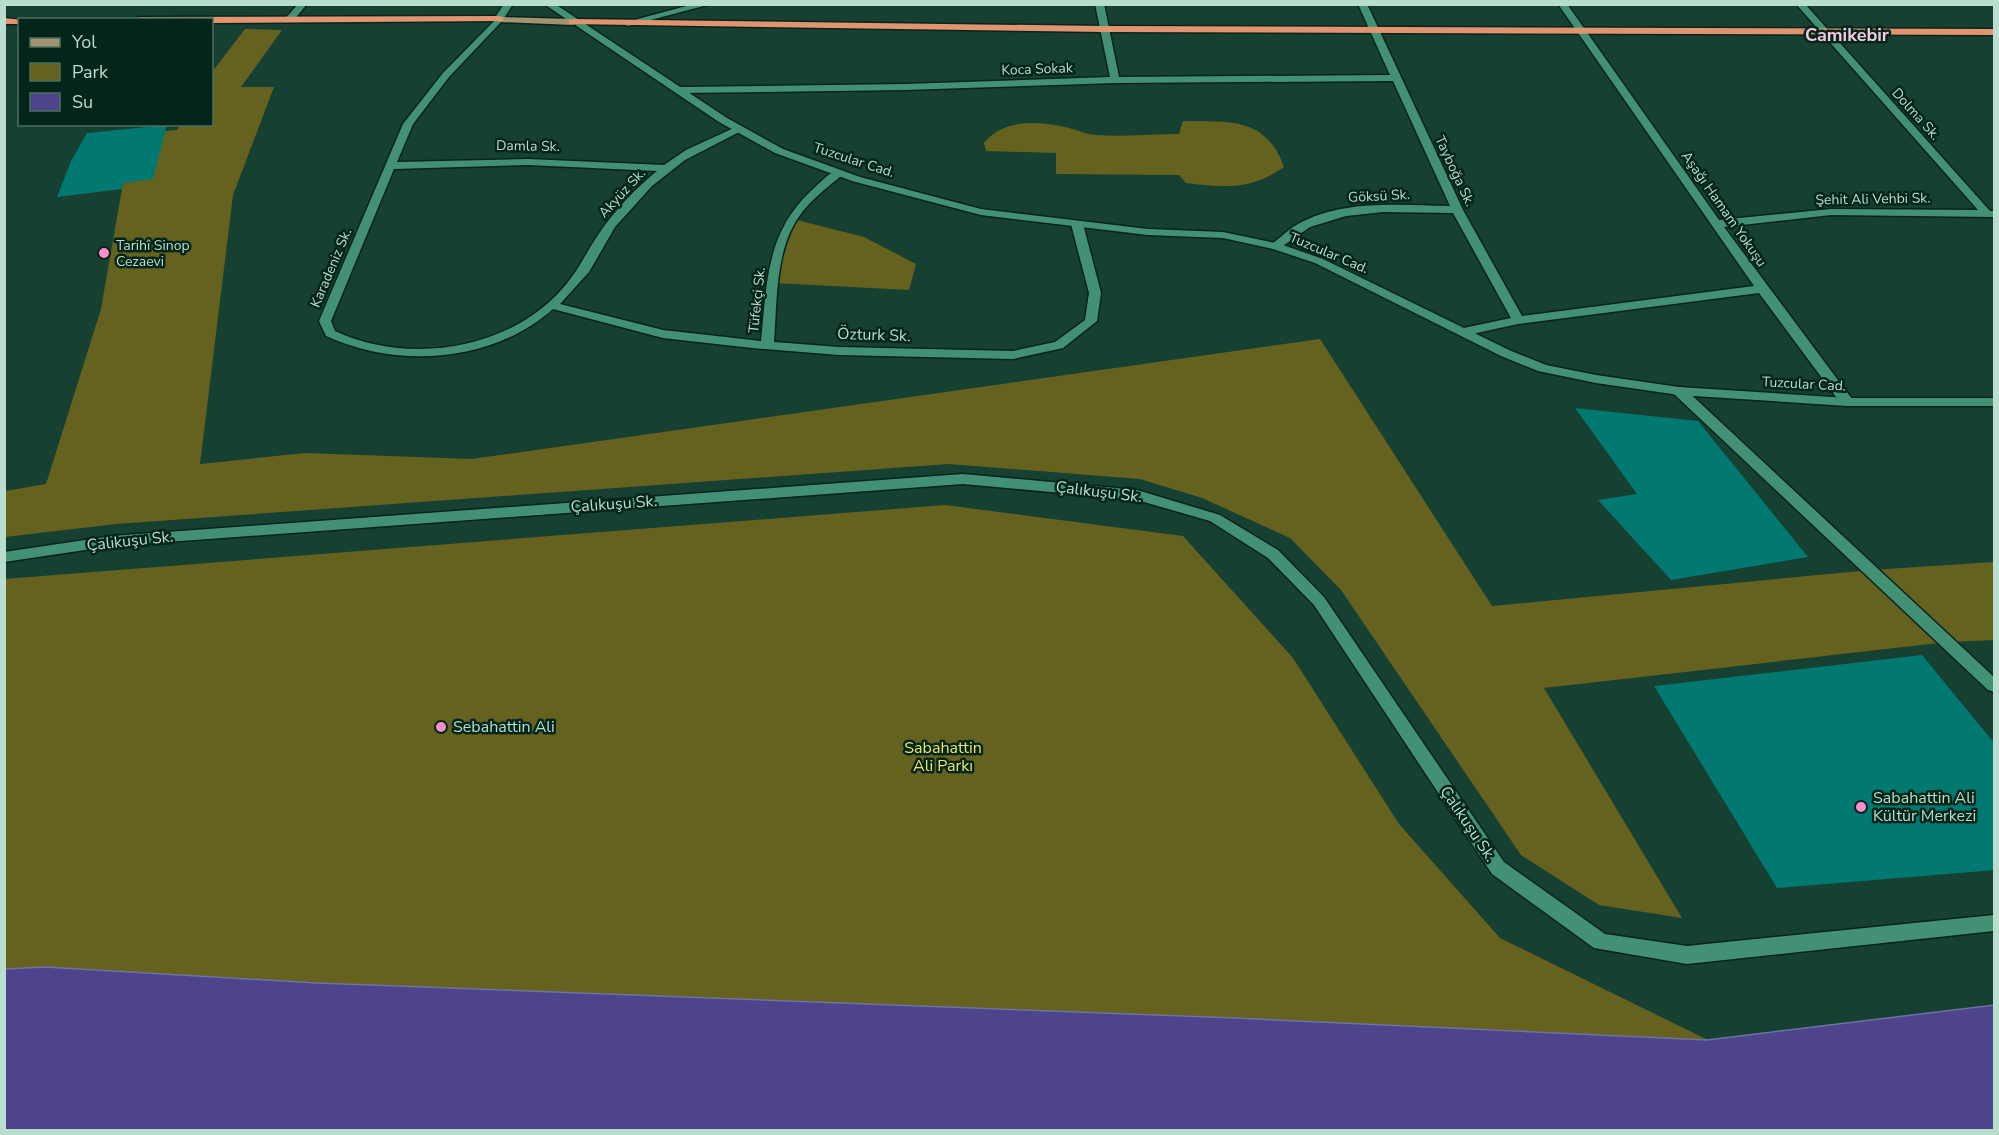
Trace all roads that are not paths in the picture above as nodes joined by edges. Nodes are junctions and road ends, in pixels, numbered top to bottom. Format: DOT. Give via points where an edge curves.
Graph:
graph roads {
  1 [pos="303,4"];
  2 [pos="509,4"];
  3 [pos="548,4"];
  4 [pos="707,4"];
  5 [pos="1099,4"];
  6 [pos="1362,4"];
  7 [pos="1562,4"];
  8 [pos="1800,4"];
  9 [pos="290,19"];
  10 [pos="499,19"];
  11 [pos="213,20"];
  12 [pos="573,22"];
  13 [pos="628,23"];
  14 [pos="1103,29"];
  15 [pos="1374,30"];
  16 [pos="1580,32"];
  17 [pos="1824,32"];
  18 [pos="1995,32"];
  19 [pos="1395,78"];
  20 [pos="1115,80"];
  21 [pos="680,90"];
  22 [pos="740,129"];
  23 [pos="391,166"];
  24 [pos="665,168"];
  25 [pos="838,173"];
  26 [pos="1457,210"];
  27 [pos="1991,214"];
  28 [pos="1077,224"];
  29 [pos="1716,224"];
  30 [pos="1276,246"];
  31 [pos="1762,289"];
  32 [pos="551,305"];
  33 [pos="1518,320"];
  34 [pos="1463,332"];
  35 [pos="767,345"];
  36 [pos="1678,391"];
  37 [pos="1847,402"];
  38 [pos="1995,402"];
  39 [pos="4,557"];
  40 [pos="1995,686"];
  41 [pos="1995,923"];
  1 -- 9 [label="street"];
  2 -- 10 [label="street, Karadeniz Sk."];
  3 -- 12 [label="street, Tuzcular Cad."];
  4 -- 13 [label="street"];
  5 -- 14 [label="street"];
  6 -- 15 [label="street, Tayboğa Sk."];
  7 -- 16 [label="street, Aşağı Hamam Yokuşu"];
  8 -- 17 [label="street, Dolma Sk."];
  9 -- 10 [label="highway"];
  9 -- 11 [label="highway"];
  10 -- 12 [label="main road"];
  10 -- 23 [label="street, Karadeniz Sk." via="446,75 408,124"];
  12 -- 13 [label="highway"];
  12 -- 21 [label="street, Tuzcular Cad."];
  13 -- 14 [label="highway"];
  14 -- 15 [label="highway"];
  14 -- 20 [label="street"];
  15 -- 16 [label="highway"];
  15 -- 19 [label="street, Tayboğa Sk."];
  16 -- 17 [label="highway"];
  16 -- 29 [label="street, Aşağı Hamam Yokuşu"];
  17 -- 18 [label="highway"];
  17 -- 27 [label="street, Dolma Sk."];
  19 -- 20 [label="street, Koca Sokak"];
  19 -- 26 [label="street, Tayboğa Sk."];
  20 -- 21 [label="street, Koca Sokak"];
  21 -- 22 [label="street, Tuzcular Cad."];
  22 -- 24 [label="street, Akyüz Sk."];
  22 -- 25 [label="street, Tuzcular Cad." via="779,151"];
  23 -- 24 [label="street, Damla Sk." via="500,161"];
  23 -- 32 [label="street, Karadeniz Sk." via="325,321 330,333 363,347 407,353 448,352 488,343 520,328"];
  24 -- 32 [label="street, Akyüz Sk." via="604,234 585,269"];
  25 -- 28 [label="street, Tuzcular Cad." via="981,212"];
  25 -- 35 [label="street, Tüfekçi Sk." via="811,196 788,225 775,268"];
  26 -- 30 [label="street, Göksü Sk." via="1342,213 1308,223"];
  26 -- 33 [label="street, Tayboğa Sk."];
  27 -- 29 [label="street, Şehit Ali Vehbi Sk." via="1831,212"];
  28 -- 30 [label="street, Tuzcular Cad." via="1223,235"];
  28 -- 35 [label="street, Özturk Sk." via="1095,293 1091,321 1059,345 1013,355 839,351"];
  29 -- 31 [label="street, Aşağı Hamam Yokuşu"];
  30 -- 34 [label="street, Tuzcular Cad." via="1319,261"];
  31 -- 33 [label="street"];
  31 -- 37 [label="street, Aşağı Hamam Yokuşu"];
  32 -- 35 [label="street, Özturk Sk." via="663,334"];
  33 -- 34 [label="street"];
  34 -- 36 [label="street, Tuzcular Cad." via="1543,368"];
  36 -- 37 [label="street, Tuzcular Cad."];
  36 -- 40 [label="street"];
  37 -- 38 [label="street, Tuzcular Cad."];
  39 -- 41 [label="street, Çalıkuşu Sk." via="112,540 963,479 1137,495 1215,518 1273,554 1319,601 1498,868 1601,942 1687,955"];
}
